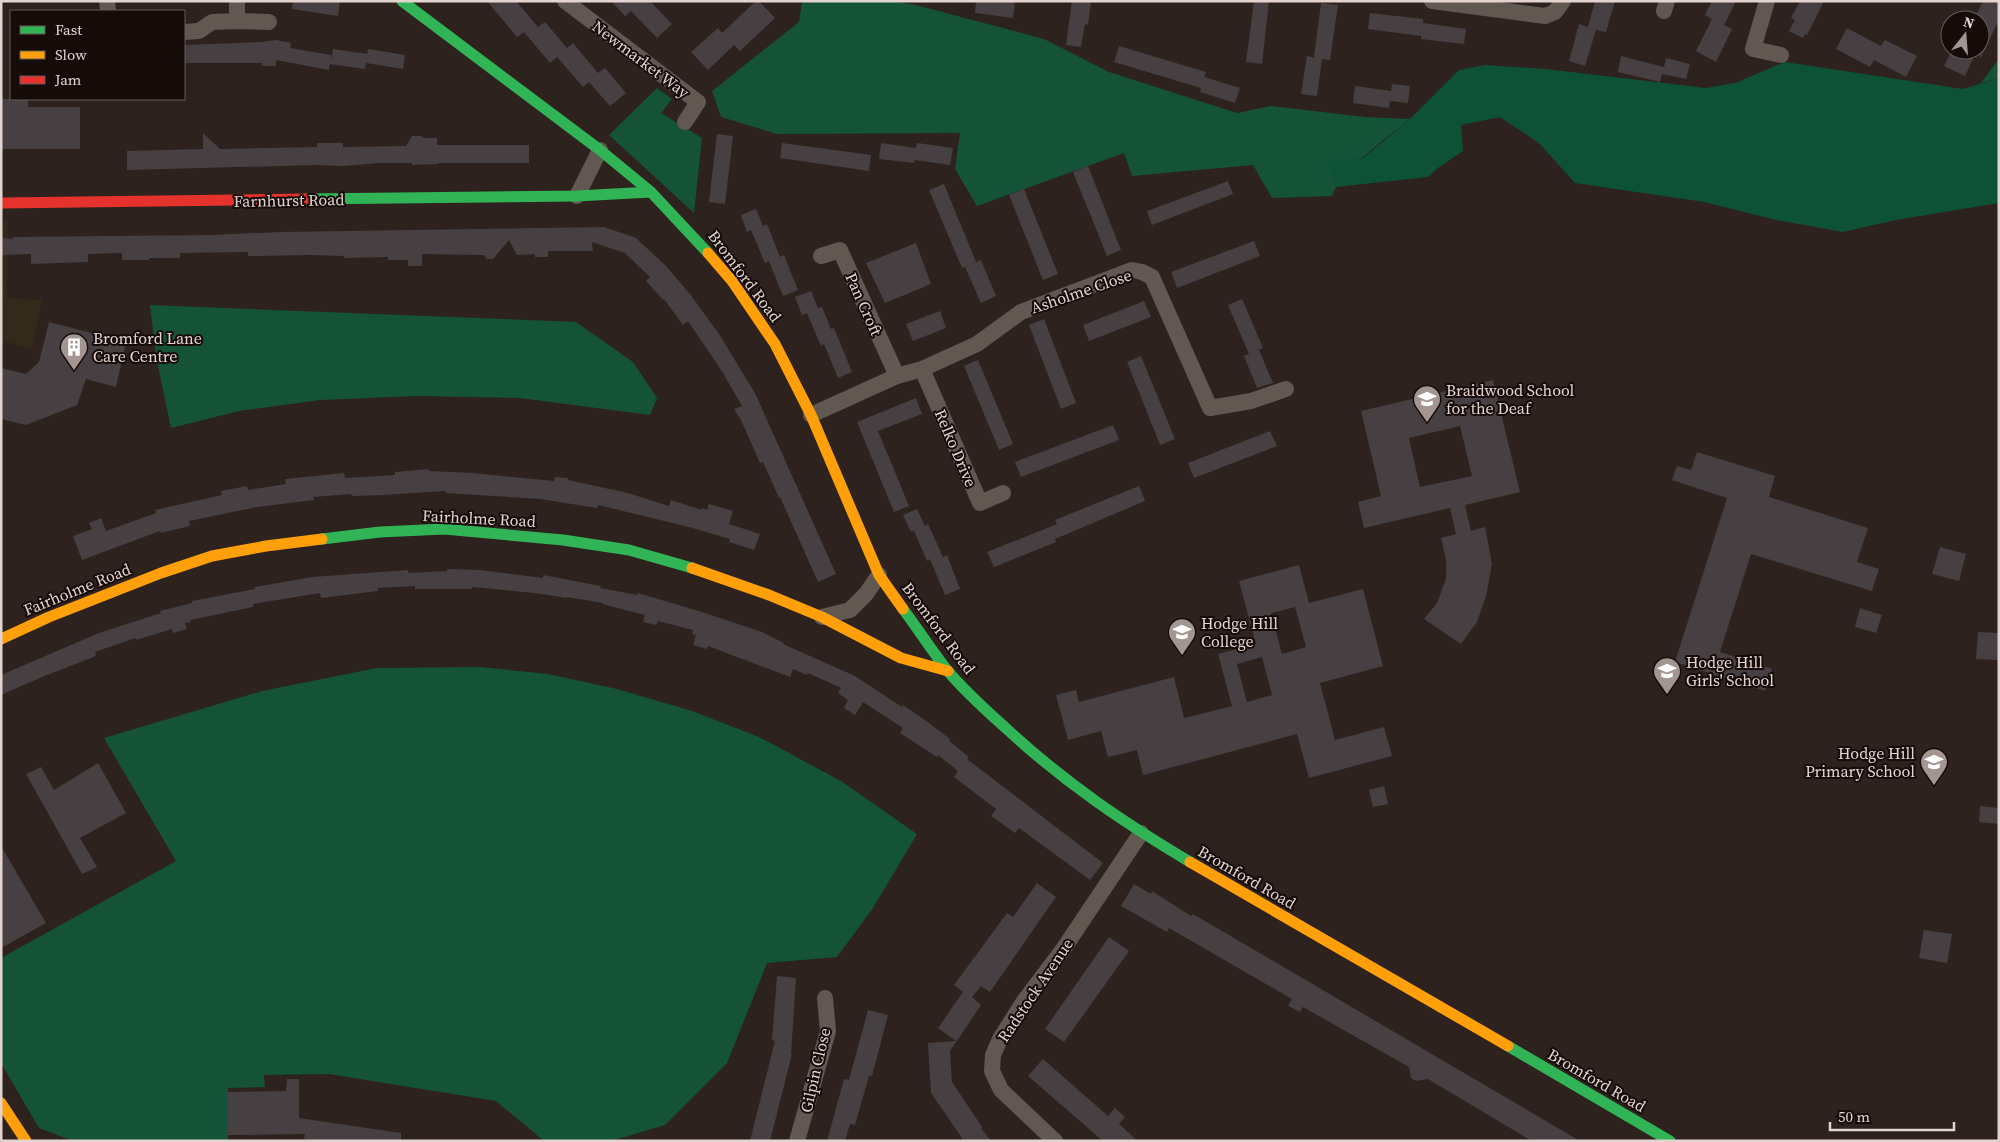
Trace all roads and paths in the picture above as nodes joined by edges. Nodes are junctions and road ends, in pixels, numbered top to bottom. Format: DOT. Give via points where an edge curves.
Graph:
graph roads {
  1 [pos="237,1"];
  2 [pos="402,1"];
  3 [pos="566,1"];
  4 [pos="1432,1"];
  5 [pos="1563,1"];
  6 [pos="1766,1"];
  7 [pos="237,20"];
  8 [pos="269,22"];
  9 [pos="185,32"];
  10 [pos="1781,55"];
  11 [pos="685,122"];
  12 [pos="600,150"];
  13 [pos="651,192"];
  14 [pos="577,196"];
  15 [pos="1,203"];
  16 [pos="821,256"];
  17 [pos="922,369"];
  18 [pos="897,376"];
  19 [pos="1286,389"];
  20 [pos="811,415"];
  21 [pos="1003,493"];
  22 [pos="879,575"];
  23 [pos="822,617"];
  24 [pos="1,639"];
  25 [pos="948,671"];
  26 [pos="1141,833"];
  27 [pos="826,998"];
  28 [pos="1,1103"];
  29 [pos="26,1141"];
  30 [pos="797,1141"];
  31 [pos="1055,1141"];
  32 [pos="1670,1141"];
  1 -- 7 [label="street"];
  2 -- 12 [label="street, Bromford Road"];
  3 -- 11 [label="street, Newmarket Way" via="698,102"];
  4 -- 5 [label="street" via="1545,16 1555,12"];
  6 -- 10 [label="street" via="1754,49"];
  7 -- 8 [label="street"];
  7 -- 9 [label="street" via="212,22 200,32"];
  12 -- 13 [label="street, Bromford Road"];
  12 -- 14 [label="street"];
  13 -- 14 [label="street, Farnhurst Road"];
  13 -- 20 [label="street, Bromford Road" via="696,238 732,282 775,344"];
  14 -- 15 [label="street, Farnhurst Road"];
  16 -- 18 [label="street, Pan Croft" via="840,250"];
  17 -- 18 [label="street, Asholme Close"];
  17 -- 19 [label="street, Asholme Close" via="977,344 1021,312 1132,270 1152,277 1210,408 1251,401"];
  17 -- 21 [label="street, Relko Drive" via="980,503"];
  18 -- 20 [label="street, Asholme Close"];
  20 -- 22 [label="street, Bromford Road"];
  22 -- 23 [label="street" via="850,610"];
  22 -- 25 [label="street, Bromford Road"];
  23 -- 24 [label="street, Fairholme Road" via="713,574 629,550 563,540 444,530 380,532 212,556 101,596"];
  23 -- 25 [label="street, Fairholme Road" via="902,658"];
  25 -- 26 [label="street, Bromford Road" via="1042,760 1089,798"];
  26 -- 31 [label="street, Radstock Avenue" via="1064,948 1024,1001 993,1055 992,1070 1001,1090"];
  26 -- 32 [label="street, Bromford Road"];
  27 -- 30 [label="street, Gilpin Close" via="828,1031"];
  28 -- 29 [label="street"];
}
